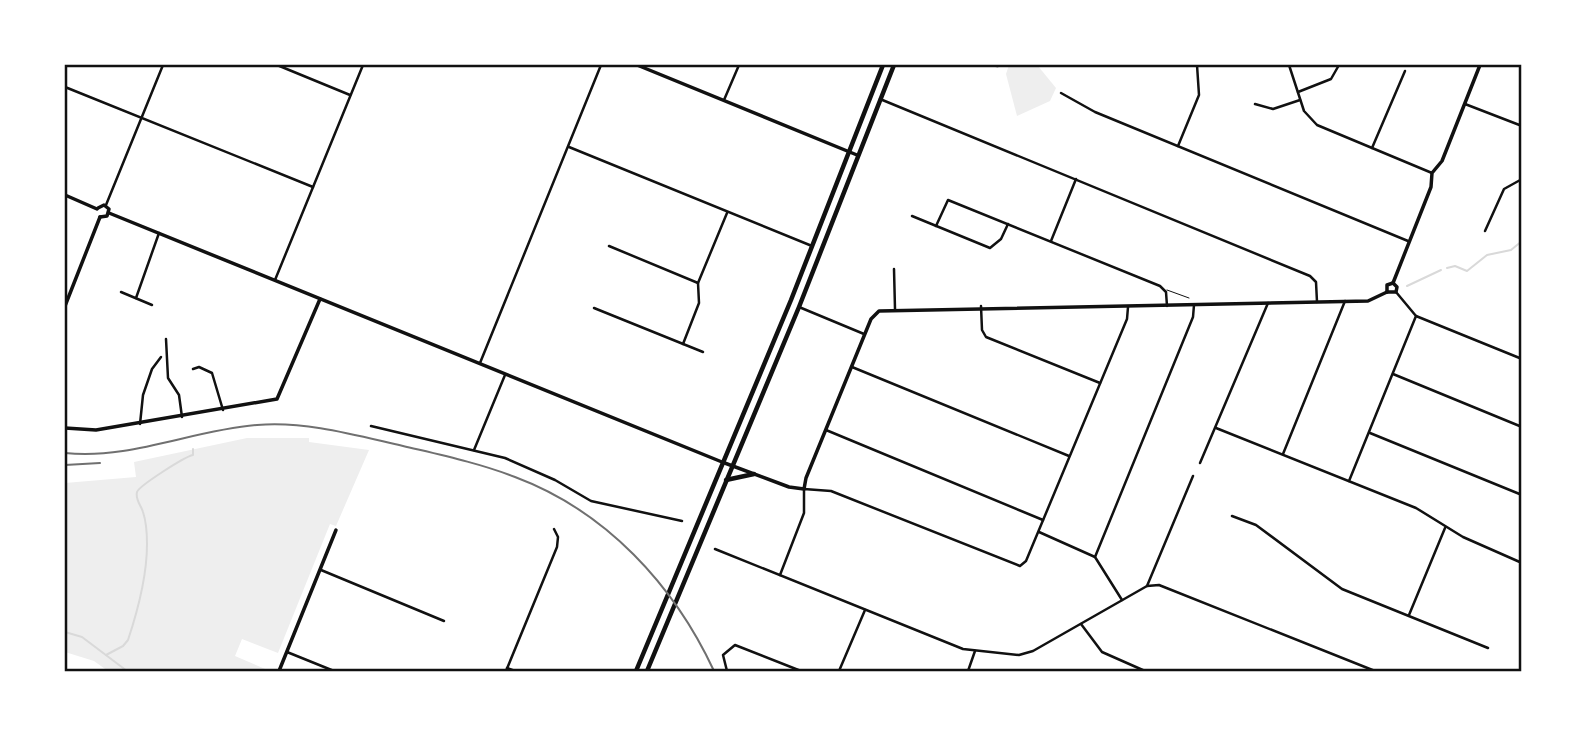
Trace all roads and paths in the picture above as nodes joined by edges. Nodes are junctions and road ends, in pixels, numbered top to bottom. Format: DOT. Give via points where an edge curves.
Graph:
graph roads {
  1 [pos="163,65"];
  2 [pos="277,65"];
  3 [pos="362,65"];
  4 [pos="601,65"];
  5 [pos="637,65"];
  6 [pos="739,65"];
  7 [pos="883,65"];
  8 [pos="894,65"];
  9 [pos="987,65"];
  10 [pos="1197,65"];
  11 [pos="1289,65"];
  12 [pos="1339,65"];
  13 [pos="1480,65"];
  14 [pos="998,66"];
  15 [pos="1405,71"];
  16 [pos="65,87"];
  17 [pos="1298,92"];
  18 [pos="1061,93"];
  19 [pos="350,94"];
  20 [pos="880,99"];
  21 [pos="724,100"];
  22 [pos="1300,100"];
  23 [pos="1255,104"];
  24 [pos="1465,104"];
  25 [pos="141,118"];
  26 [pos="1522,126"];
  27 [pos="1178,146"];
  28 [pos="569,147"];
  29 [pos="1372,149"];
  30 [pos="847,151"];
  31 [pos="857,155"];
  32 [pos="1432,173"];
  33 [pos="1077,179"];
  34 [pos="1522,179"];
  35 [pos="313,187"];
  36 [pos="65,195"];
  37 [pos="106,205"];
  38 [pos="97,209"];
  39 [pos="727,212"];
  40 [pos="109,213"];
  41 [pos="912,216"];
  42 [pos="100,217"];
  43 [pos="1008,224"];
  44 [pos="936,226"];
  45 [pos="1485,231"];
  46 [pos="159,233"];
  47 [pos="1051,241"];
  48 [pos="1408,241"];
  49 [pos="608,246"];
  50 [pos="812,246"];
  51 [pos="894,269"];
  52 [pos="801,274"];
  53 [pos="811,278"];
  54 [pos="275,280"];
  55 [pos="698,283"];
  56 [pos="1392,283"];
  57 [pos="1165,290"];
  58 [pos="121,292"];
  59 [pos="1387,292"];
  60 [pos="1396,292"];
  61 [pos="136,298"];
  62 [pos="1189,298"];
  63 [pos="320,299"];
  64 [pos="1345,301"];
  65 [pos="1317,302"];
  66 [pos="1268,303"];
  67 [pos="65,305"];
  68 [pos="152,305"];
  69 [pos="1194,305"];
  70 [pos="981,306"];
  71 [pos="1167,306"];
  72 [pos="799,307"];
  73 [pos="1128,307"];
  74 [pos="594,308"];
  75 [pos="895,309"];
  76 [pos="1416,316"];
  77 [pos="865,334"];
  78 [pos="166,339"];
  79 [pos="683,344"];
  80 [pos="704,352"];
  81 [pos="1522,353"];
  82 [pos="161,357"];
  83 [pos="1521,359"];
  84 [pos="480,363"];
  85 [pos="852,366"];
  86 [pos="193,369"];
  87 [pos="506,374"];
  88 [pos="1393,374"];
  89 [pos="1100,383"];
  90 [pos="223,410"];
  91 [pos="182,417"];
  92 [pos="140,424"];
  93 [pos="371,426"];
  94 [pos="1522,427"];
  95 [pos="65,428"];
  96 [pos="1216,428"];
  97 [pos="825,430"];
  98 [pos="1369,433"];
  99 [pos="474,450"];
  100 [pos="1283,454"];
  101 [pos="1070,456"];
  102 [pos="722,462"];
  103 [pos="1200,463"];
  104 [pos="733,466"];
  105 [pos="754,474"];
  106 [pos="1193,476"];
  107 [pos="726,480"];
  108 [pos="1349,481"];
  109 [pos="804,489"];
  110 [pos="1522,495"];
  111 [pos="1232,516"];
  112 [pos="1043,520"];
  113 [pos="682,521"];
  114 [pos="1445,528"];
  115 [pos="554,529"];
  116 [pos="336,530"];
  117 [pos="1038,532"];
  118 [pos="715,549"];
  119 [pos="1095,557"];
  120 [pos="1522,563"];
  121 [pos="321,570"];
  122 [pos="780,575"];
  123 [pos="1147,586"];
  124 [pos="1122,600"];
  125 [pos="865,609"];
  126 [pos="1409,615"];
  127 [pos="444,621"];
  128 [pos="1081,624"];
  129 [pos="1488,649"];
  130 [pos="975,651"];
  131 [pos="287,652"];
  132 [pos="507,670"];
  133 [pos="279,671"];
  134 [pos="334,671"];
  135 [pos="515,671"];
  136 [pos="636,671"];
  137 [pos="647,671"];
  138 [pos="727,671"];
  139 [pos="801,671"];
  140 [pos="839,671"];
  141 [pos="968,671"];
  142 [pos="1145,671"];
  143 [pos="1376,671"];
  1 -- 25 [label="street"];
  2 -- 19 [label="street"];
  3 -- 19 [label="street"];
  4 -- 28 [label="street"];
  5 -- 21 [label="street"];
  6 -- 21 [label="street"];
  7 -- 30 [label="main road"];
  8 -- 20 [label="main road"];
  9 -- 14 [label="street"];
  10 -- 27 [label="street" via="1199,94"];
  11 -- 17 [label="street"];
  12 -- 17 [label="street" via="1331,79"];
  13 -- 24 [label="street"];
  15 -- 29 [label="street"];
  16 -- 25 [label="street"];
  17 -- 22 [label="street"];
  18 -- 27 [label="street"];
  19 -- 35 [label="street"];
  20 -- 31 [label="main road"];
  20 -- 33 [label="street"];
  21 -- 30 [label="street"];
  22 -- 23 [label="street" via="1273,109"];
  22 -- 29 [label="street" via="1317,125"];
  24 -- 26 [label="street"];
  24 -- 32 [label="street" via="1442,162"];
  25 -- 35 [label="street"];
  25 -- 37 [label="street"];
  27 -- 48 [label="street"];
  28 -- 39 [label="street"];
  28 -- 84 [label="street"];
  29 -- 32 [label="street"];
  30 -- 31 [label="street"];
  30 -- 50 [label="main road"];
  31 -- 53 [label="main road"];
  32 -- 48 [label="street" via="1431,187"];
  33 -- 47 [label="street"];
  33 -- 65 [label="street" via="1310,276 1316,282"];
  34 -- 45 [label="street" via="1504,189"];
  35 -- 54 [label="street"];
  36 -- 38 [label="street"];
  37 -- 38 [label="street"];
  37 -- 40 [label="street"];
  38 -- 42 [label="street"];
  39 -- 50 [label="street"];
  39 -- 55 [label="street"];
  40 -- 42 [label="street"];
  40 -- 46 [label="street"];
  41 -- 44 [label="street"];
  42 -- 67 [label="street"];
  43 -- 44 [label="street" via="1001,239 990,247"];
  43 -- 44 [label="street" via="948,200"];
  43 -- 47 [label="street"];
  46 -- 54 [label="street"];
  46 -- 61 [label="street"];
  47 -- 57 [label="street"];
  48 -- 56 [label="street"];
  49 -- 55 [label="street"];
  50 -- 52 [label="main road"];
  51 -- 75 [label="street"];
  52 -- 53 [label="main road"];
  52 -- 102 [label="main road"];
  53 -- 72 [label="main road"];
  54 -- 63 [label="street"];
  55 -- 79 [label="street" via="699,303"];
  56 -- 59 [label="street"];
  56 -- 60 [label="street"];
  57 -- 62 [label="lane"];
  57 -- 71 [label="street"];
  58 -- 61 [label="street"];
  59 -- 60 [label="street"];
  59 -- 64 [label="street" via="1368,301"];
  60 -- 76 [label="street"];
  61 -- 68 [label="street"];
  63 -- 84 [label="street"];
  63 -- 90 [label="street" via="277,399"];
  64 -- 65 [label="street"];
  64 -- 100 [label="street"];
  65 -- 66 [label="street"];
  66 -- 69 [label="street"];
  66 -- 96 [label="street"];
  69 -- 71 [label="street"];
  69 -- 119 [label="street" via="1194,317"];
  70 -- 73 [label="street"];
  70 -- 75 [label="street"];
  70 -- 89 [label="street" via="986,337"];
  71 -- 73 [label="street"];
  72 -- 77 [label="street"];
  72 -- 104 [label="main road"];
  73 -- 89 [label="street"];
  74 -- 79 [label="street"];
  75 -- 77 [label="street" via="874,314"];
  76 -- 83 [label="street"];
  76 -- 88 [label="street"];
  77 -- 85 [label="street"];
  78 -- 91 [label="street" via="168,378 179,396"];
  79 -- 80 [label="street"];
  81 -- 83 [label="street"];
  82 -- 92 [label="street" via="143,395"];
  84 -- 87 [label="street"];
  85 -- 97 [label="street"];
  85 -- 101 [label="street"];
  86 -- 90 [label="street" via="212,373"];
  87 -- 99 [label="street"];
  87 -- 102 [label="street"];
  88 -- 94 [label="street"];
  88 -- 98 [label="street"];
  89 -- 101 [label="street"];
  90 -- 91 [label="street"];
  91 -- 92 [label="street"];
  92 -- 95 [label="street" via="96,430"];
  93 -- 99 [label="street"];
  96 -- 100 [label="street"];
  96 -- 103 [label="street"];
  97 -- 109 [label="street"];
  97 -- 112 [label="street"];
  98 -- 108 [label="street"];
  98 -- 110 [label="street"];
  99 -- 113 [label="street" via="533,470 606,506"];
  100 -- 108 [label="street"];
  101 -- 112 [label="street"];
  102 -- 104 [label="street"];
  102 -- 136 [label="main road"];
  104 -- 105 [label="street"];
  104 -- 107 [label="main road"];
  105 -- 107 [label="main road"];
  105 -- 109 [label="street"];
  106 -- 123 [label="street"];
  107 -- 137 [label="main road"];
  108 -- 114 [label="street" via="1416,508"];
  109 -- 117 [label="street" via="820,489 1020,566"];
  109 -- 122 [label="street" via="804,513"];
  111 -- 126 [label="street" via="1256,525 1333,584"];
  112 -- 117 [label="street"];
  114 -- 120 [label="street"];
  114 -- 126 [label="street"];
  115 -- 132 [label="street" via="557,547"];
  116 -- 121 [label="street"];
  117 -- 119 [label="street"];
  118 -- 122 [label="street"];
  119 -- 124 [label="street"];
  121 -- 127 [label="street"];
  121 -- 131 [label="street"];
  122 -- 125 [label="street"];
  123 -- 124 [label="street"];
  123 -- 143 [label="street" via="1170,588"];
  124 -- 128 [label="street"];
  125 -- 130 [label="street"];
  125 -- 140 [label="street"];
  126 -- 129 [label="street"];
  128 -- 130 [label="street" via="1024,655"];
  128 -- 142 [label="street" via="1102,652"];
  130 -- 141 [label="street"];
  131 -- 133 [label="street"];
  131 -- 134 [label="street"];
  132 -- 135 [label="street"];
  138 -- 139 [label="street" via="722,658 726,650 738,645"];
}
